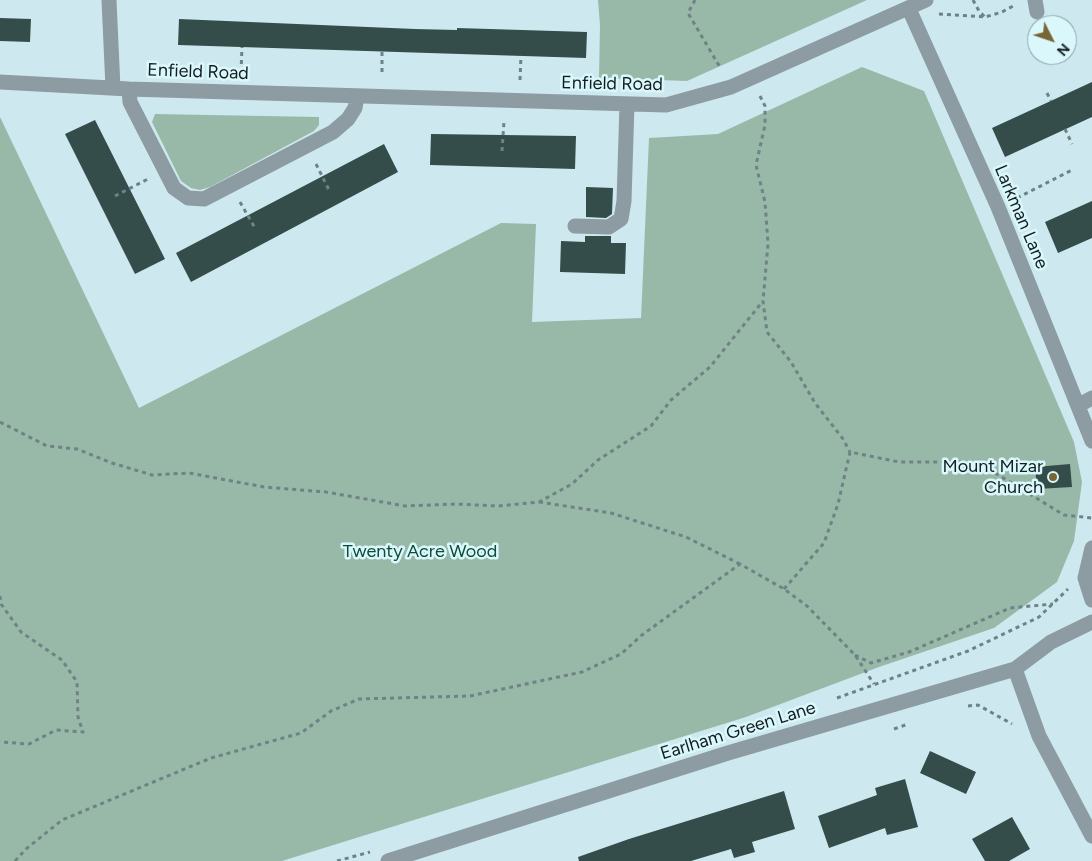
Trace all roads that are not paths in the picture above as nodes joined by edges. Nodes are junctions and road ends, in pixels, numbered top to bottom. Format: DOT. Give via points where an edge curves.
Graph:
graph roads {
  1 [pos="109,0"];
  2 [pos="926,0"];
  3 [pos="909,9"];
  4 [pos="0,82"];
  5 [pos="112,88"];
  6 [pos="129,89"];
  7 [pos="357,96"];
  8 [pos="627,104"];
  9 [pos="574,226"];
  10 [pos="1085,402"];
  11 [pos="1092,442"];
  12 [pos="1092,548"];
  13 [pos="1092,600"];
  14 [pos="1092,622"];
  15 [pos="1015,669"];
  16 [pos="1092,836"];
  17 [pos="388,861"];
  1 -- 5 [label="street"];
  2 -- 3 [label="street, Enfield Road"];
  3 -- 8 [label="street, Enfield Road" via="732,87 666,105"];
  3 -- 10 [label="street, Larkman Lane"];
  4 -- 5 [label="street, Enfield Road"];
  5 -- 6 [label="street, Enfield Road"];
  6 -- 7 [label="street, Enfield Road"];
  6 -- 7 [label="street, Enfield Road" via="130,102 174,188 188,198 204,199 332,132 348,119 355,108"];
  7 -- 8 [label="street, Enfield Road"];
  8 -- 9 [label="street" via="621,219 608,227"];
  10 -- 11 [label="street, Larkman Lane"];
  12 -- 13 [label="street" via="1085,578"];
  14 -- 15 [label="street, Earlham Green Lane" via="1051,642"];
  15 -- 16 [label="street" via="1039,736"];
  15 -- 17 [label="street, Earlham Green Lane" via="728,753"];
}
